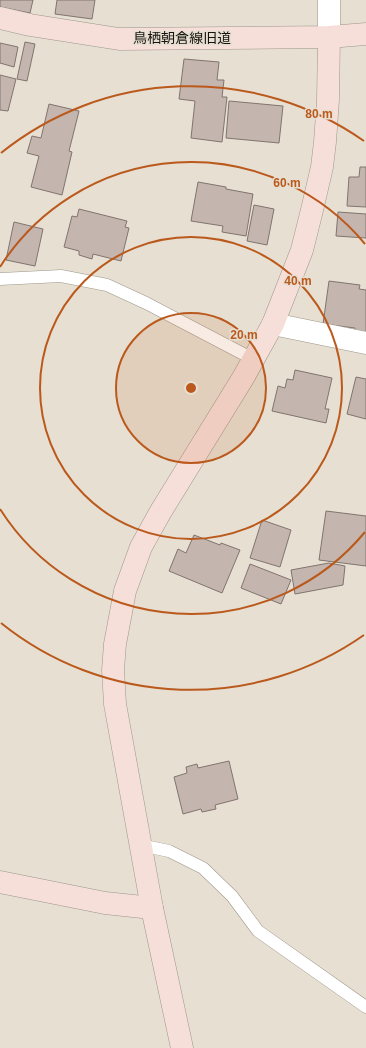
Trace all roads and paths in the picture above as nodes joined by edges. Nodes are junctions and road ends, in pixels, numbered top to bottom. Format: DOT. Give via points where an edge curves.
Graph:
graph roads {
  1 [pos="329,0"];
  2 [pos="0,18"];
  3 [pos="366,34"];
  4 [pos="329,37"];
  5 [pos="0,279"];
  6 [pos="273,324"];
  7 [pos="366,343"];
  8 [pos="253,359"];
  9 [pos="140,845"];
  10 [pos="0,882"];
  11 [pos="152,908"];
  12 [pos="366,1007"];
  13 [pos="182,1048"];
  1 -- 4 [label="street"];
  2 -- 4 [label="street, 鳥栖朝倉線旧道" via="119,39"];
  3 -- 4 [label="street, 鳥栖朝倉線旧道"];
  4 -- 6 [label="street" via="328,100 322,167 302,250"];
  5 -- 8 [label="lane" via="61,276 108,286"];
  6 -- 7 [label="street"];
  6 -- 8 [label="street"];
  8 -- 9 [label="street" via="141,547 120,613 113,670 115,704"];
  9 -- 11 [label="street"];
  9 -- 12 [label="lane" via="169,851 204,868 232,896 258,931"];
  10 -- 11 [label="street" via="105,903"];
  11 -- 13 [label="street"];
}
